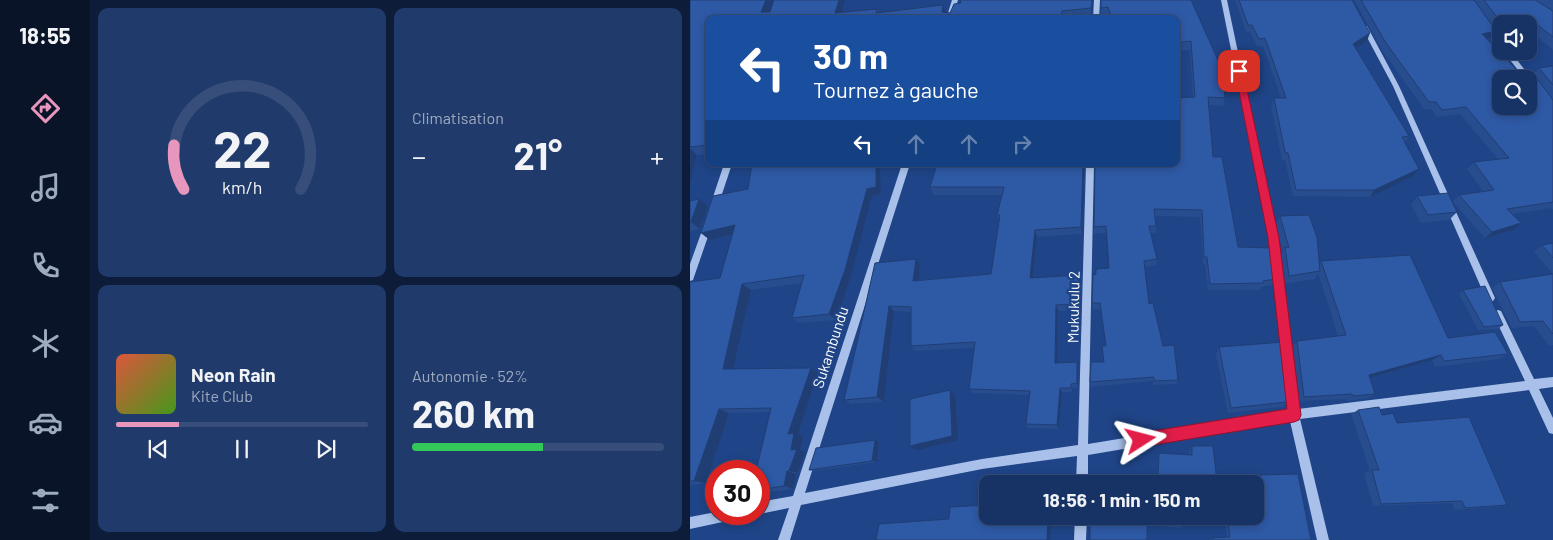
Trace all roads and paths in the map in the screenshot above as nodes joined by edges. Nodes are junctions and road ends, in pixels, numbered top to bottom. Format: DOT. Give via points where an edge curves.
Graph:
graph roads {
  1 [pos="955,0"];
  2 [pos="1097,0"];
  3 [pos="1224,0"];
  4 [pos="950,15"];
  5 [pos="1096,15"];
  6 [pos="1359,17"];
  7 [pos="1484,23"];
  8 [pos="1492,33"];
  9 [pos="1513,60"];
  10 [pos="1522,70"];
  11 [pos="727,167"];
  12 [pos="905,167"];
  13 [pos="1090,167"];
  14 [pos="712,211"];
  15 [pos="709,220"];
  16 [pos="690,277"];
  17 [pos="1553,382"];
  18 [pos="1532,385"];
  19 [pos="1294,415"];
  20 [pos="1553,429"];
  21 [pos="1083,450"];
  22 [pos="1082,475"];
  23 [pos="796,501"];
  24 [pos="770,506"];
  25 [pos="705,519"];
  26 [pos="690,522"];
  27 [pos="1081,525"];
  28 [pos="784,540"];
  29 [pos="1080,540"];
  30 [pos="1323,540"];
  1 -- 4 [label="street"];
  2 -- 5 [label="street"];
  3 -- 19 [label="street" via="1273,238"];
  6 -- 18 [label="street" via="1396,86"];
  7 -- 8 [label="street"];
  9 -- 10 [label="street"];
  11 -- 14 [label="street"];
  12 -- 23 [label="street, Sukambundu"];
  13 -- 21 [label="street, Mukukulu 2"];
  15 -- 16 [label="street"];
  17 -- 18 [label="street"];
  18 -- 19 [label="street"];
  18 -- 20 [label="street"];
  19 -- 21 [label="street"];
  19 -- 30 [label="street"];
  21 -- 22 [label="street, Mukukulu 2"];
  21 -- 23 [label="street" via="982,464"];
  23 -- 24 [label="street"];
  23 -- 28 [label="street, Sukambundu"];
  25 -- 26 [label="street"];
  27 -- 29 [label="street"];
}
